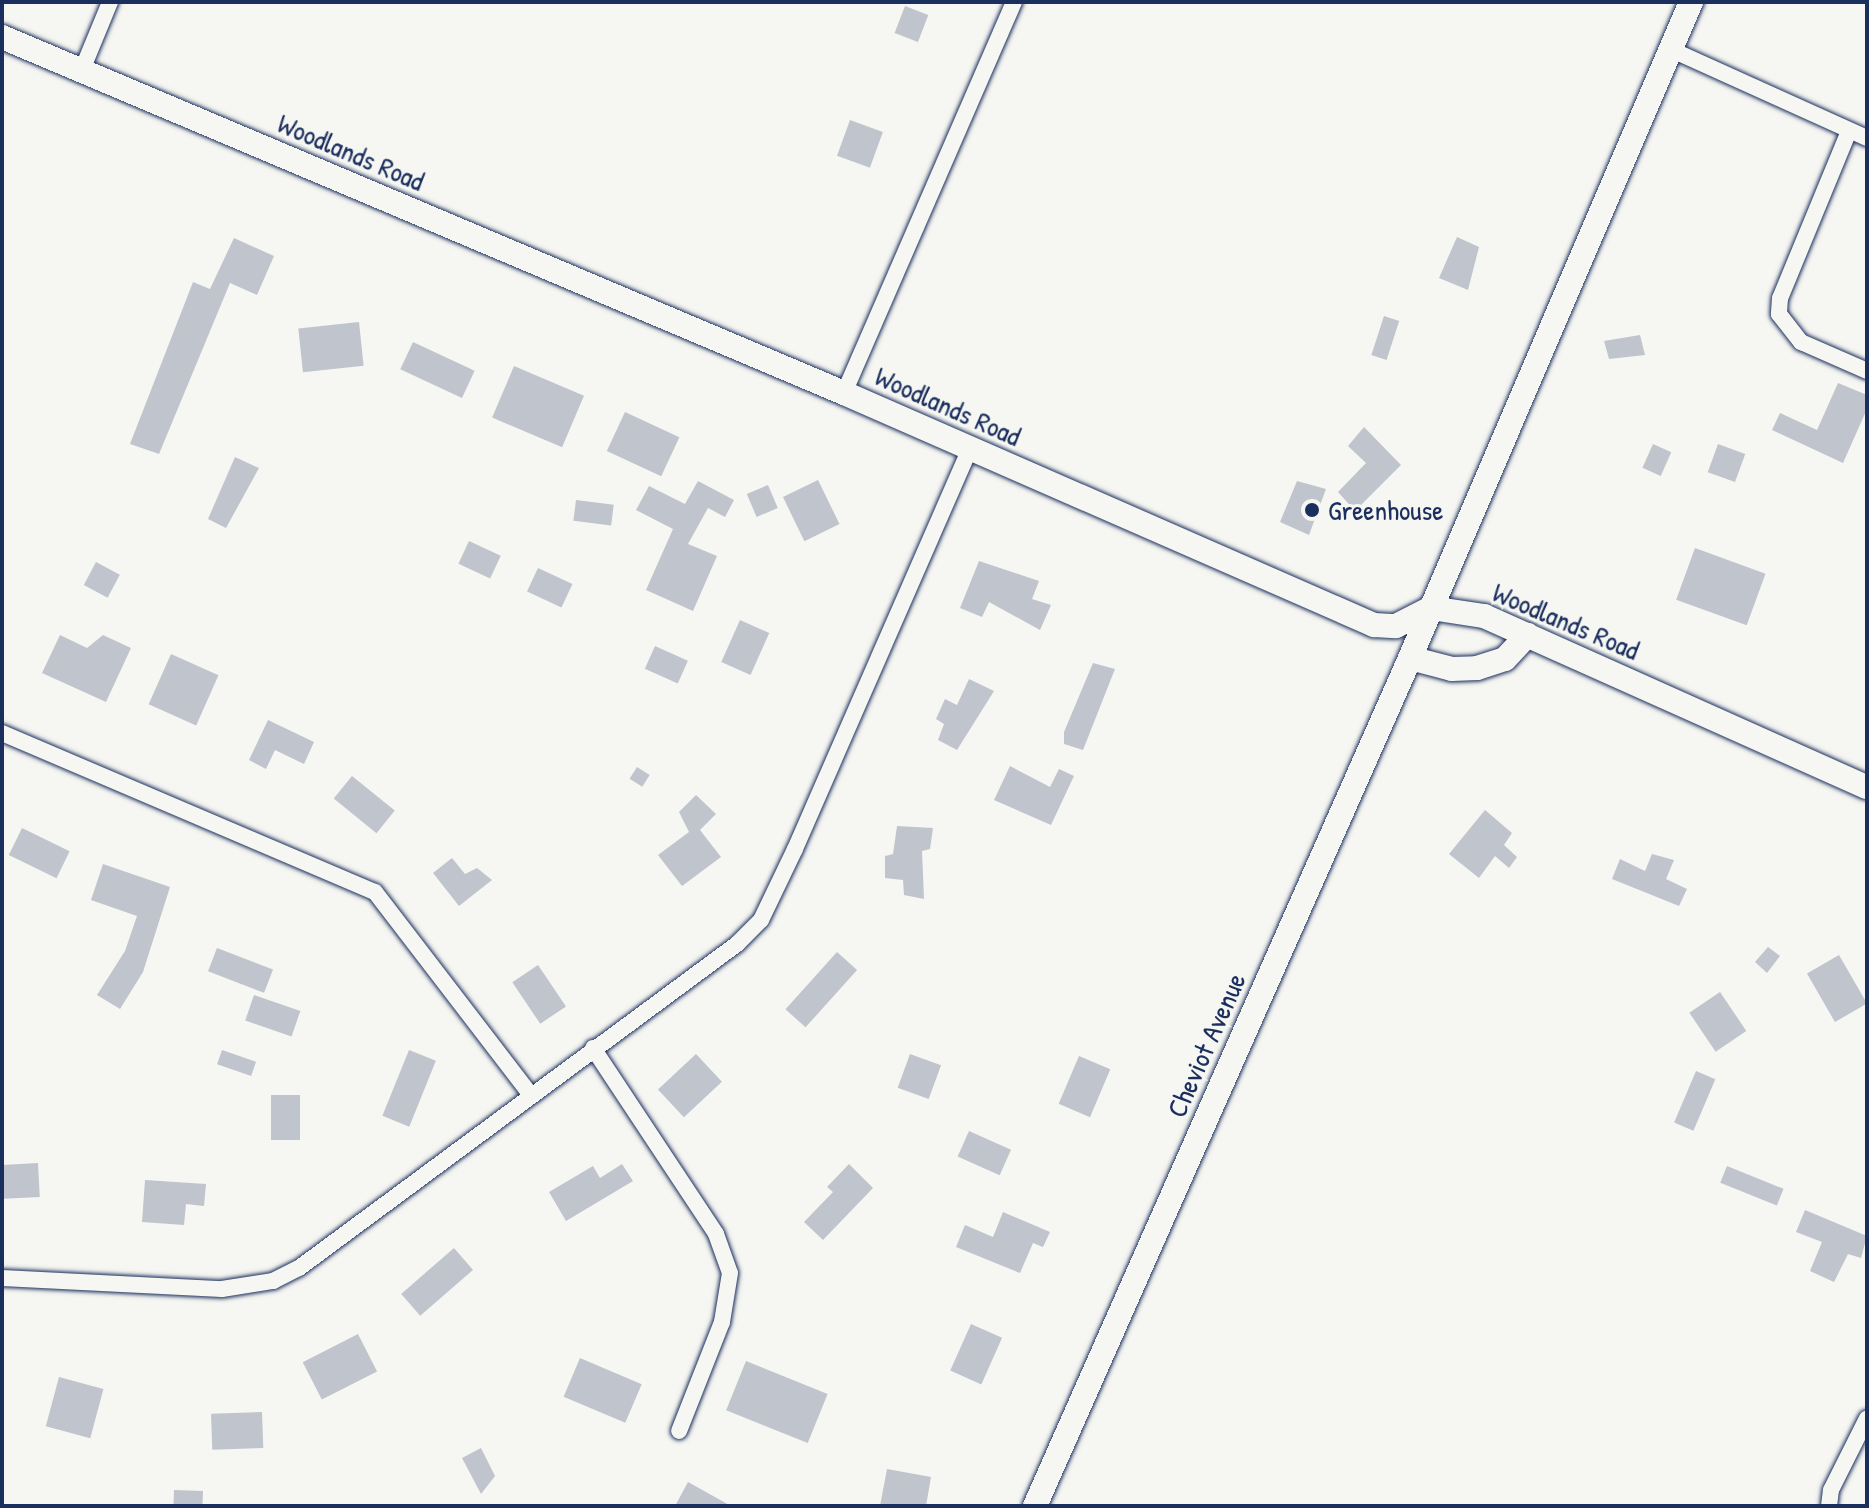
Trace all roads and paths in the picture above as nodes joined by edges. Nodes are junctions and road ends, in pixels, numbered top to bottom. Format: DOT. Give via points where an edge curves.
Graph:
graph roads {
  1 [pos="110,2"];
  2 [pos="1014,2"];
  3 [pos="1691,2"];
  4 [pos="2,37"];
  5 [pos="1670,49"];
  6 [pos="82,70"];
  7 [pos="1849,131"];
  8 [pos="1867,138"];
  9 [pos="1867,371"];
  10 [pos="844,393"];
  11 [pos="970,448"];
  12 [pos="1431,608"];
  13 [pos="1527,635"];
  14 [pos="1410,658"];
  15 [pos="2,733"];
  16 [pos="1867,787"];
  17 [pos="593,1048"];
  18 [pos="530,1094"];
  19 [pos="2,1278"];
  20 [pos="1867,1418"];
  21 [pos="679,1431"];
  22 [pos="1035,1506"];
  23 [pos="1829,1506"];
  1 -- 6 [label="street"];
  2 -- 10 [label="street"];
  3 -- 5 [label="street, Cheviot Avenue"];
  4 -- 6 [label="street, Woodlands Road"];
  5 -- 7 [label="street"];
  5 -- 12 [label="street, Cheviot Avenue"];
  6 -- 10 [label="street, Woodlands Road"];
  7 -- 8 [label="street"];
  7 -- 9 [label="street" via="1780,298 1779,314 1801,342"];
  10 -- 11 [label="street, Woodlands Road"];
  11 -- 12 [label="street, Woodlands Road" via="1374,625 1396,626"];
  11 -- 17 [label="street" via="761,920 737,944"];
  12 -- 13 [label="street, Woodlands Road" via="1484,616"];
  12 -- 14 [label="street, Cheviot Avenue"];
  13 -- 14 [label="street" via="1505,659 1477,668 1452,669"];
  13 -- 16 [label="street, Woodlands Road"];
  14 -- 22 [label="street, Cheviot Avenue"];
  15 -- 18 [label="street" via="375,892"];
  17 -- 18 [label="street"];
  17 -- 21 [label="street" via="716,1234 730,1273 722,1322"];
  18 -- 19 [label="street" via="299,1268 273,1281 222,1289"];
  20 -- 23 [label="street" via="1831,1490"];
}
